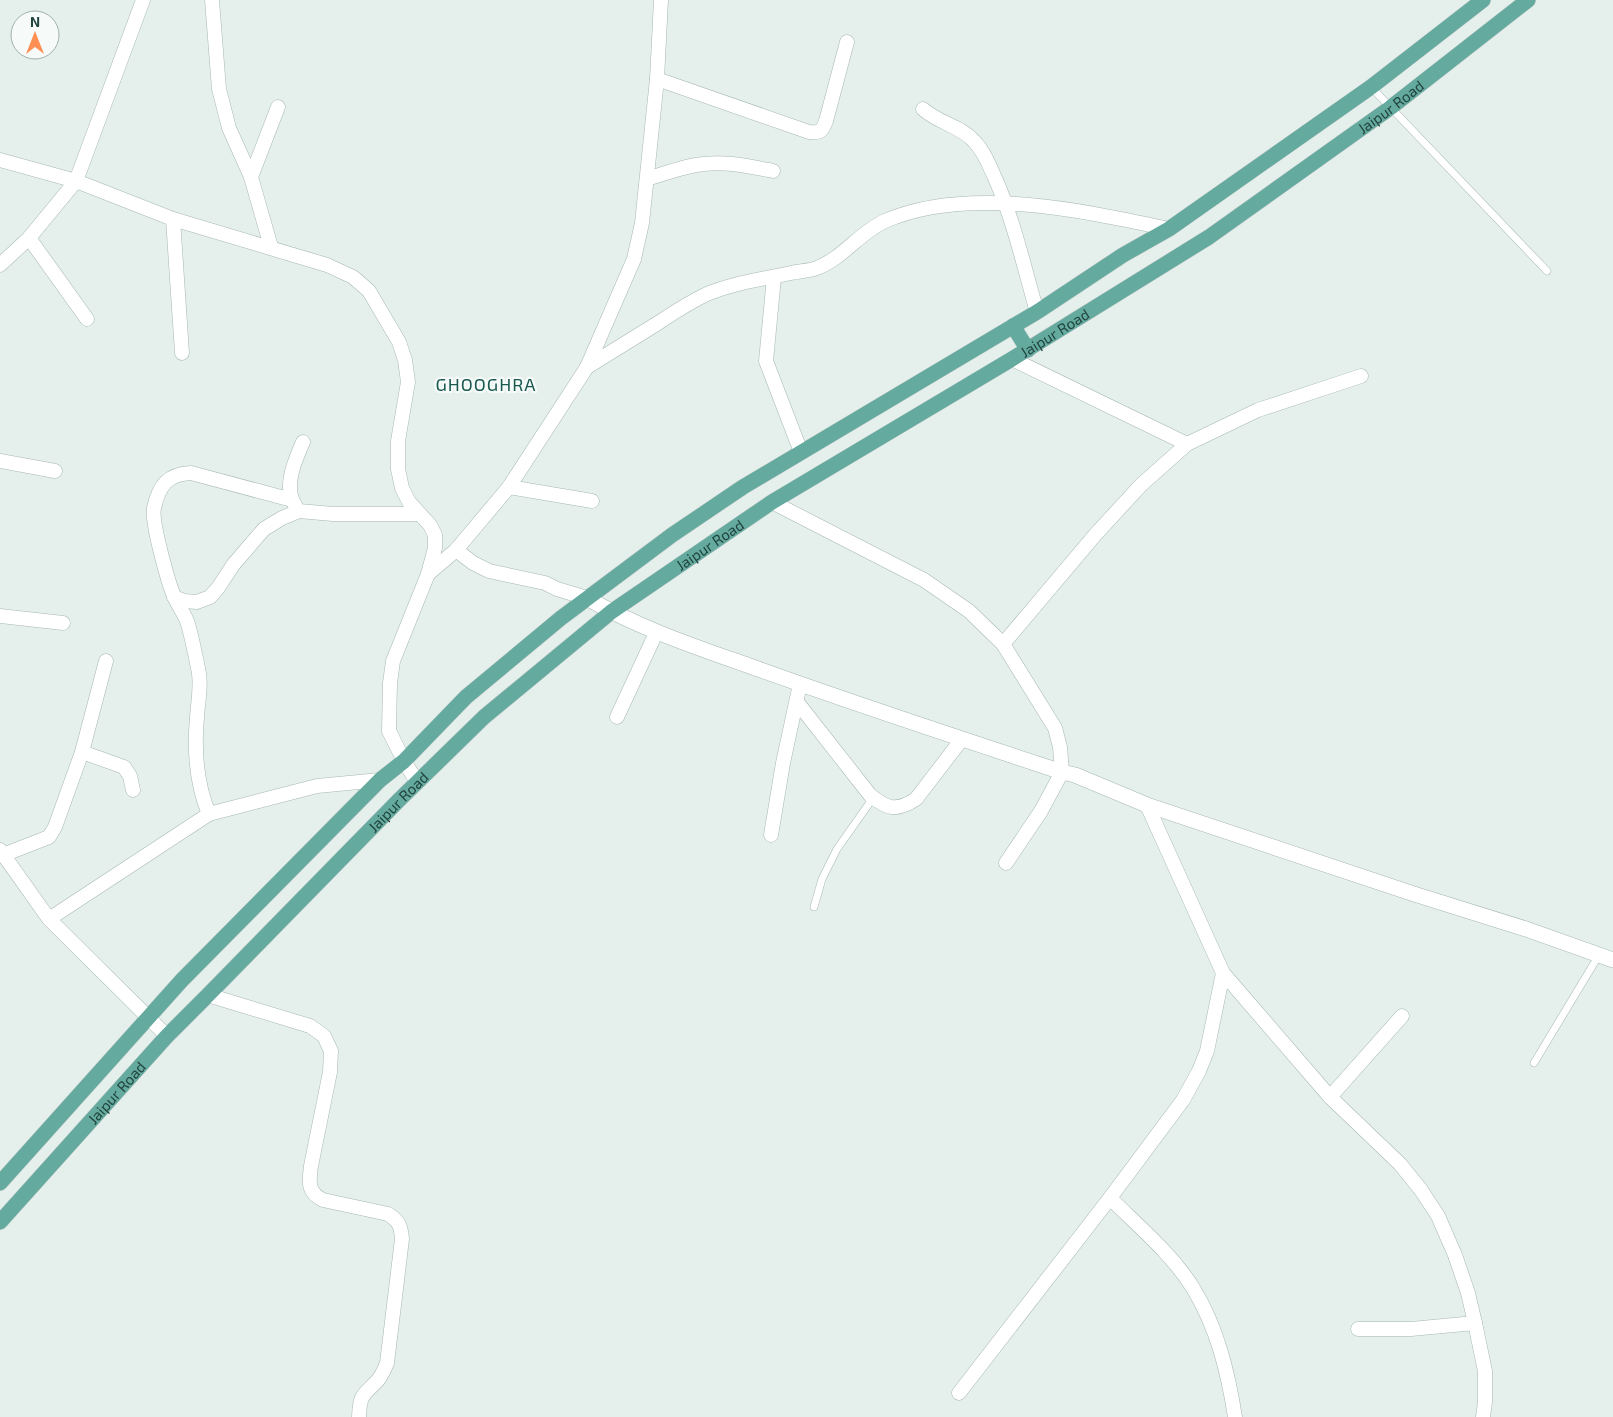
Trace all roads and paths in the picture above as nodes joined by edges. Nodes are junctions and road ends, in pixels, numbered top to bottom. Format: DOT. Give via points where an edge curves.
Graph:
graph roads {
  1 [pos="143,0"];
  2 [pos="212,0"];
  3 [pos="660,0"];
  4 [pos="1483,0"];
  5 [pos="1528,0"];
  6 [pos="847,42"];
  7 [pos="657,80"];
  8 [pos="1370,87"];
  9 [pos="278,107"];
  10 [pos="1390,108"];
  11 [pos="923,109"];
  12 [pos="0,160"];
  13 [pos="773,171"];
  14 [pos="251,177"];
  15 [pos="647,179"];
  16 [pos="76,181"];
  17 [pos="1006,204"];
  18 [pos="173,219"];
  19 [pos="1169,229"];
  20 [pos="29,238"];
  21 [pos="271,247"];
  22 [pos="0,265"];
  23 [pos="1547,271"];
  24 [pos="774,277"];
  25 [pos="1037,312"];
  26 [pos="87,319"];
  27 [pos="1013,326"];
  28 [pos="1028,350"];
  29 [pos="182,353"];
  30 [pos="1012,359"];
  31 [pos="587,367"];
  32 [pos="1361,376"];
  33 [pos="303,442"];
  34 [pos="1187,444"];
  35 [pos="800,452"];
  36 [pos="0,461"];
  37 [pos="55,471"];
  38 [pos="509,487"];
  39 [pos="592,501"];
  40 [pos="772,502"];
  41 [pos="295,506"];
  42 [pos="420,514"];
  43 [pos="456,550"];
  44 [pos="428,574"];
  45 [pos="174,596"];
  46 [pos="587,598"];
  47 [pos="611,612"];
  48 [pos="0,616"];
  49 [pos="63,623"];
  50 [pos="656,633"];
  51 [pos="1003,644"];
  52 [pos="106,660"];
  53 [pos="800,684"];
  54 [pos="797,702"];
  55 [pos="618,717"];
  56 [pos="962,739"];
  57 [pos="82,752"];
  58 [pos="404,761"];
  59 [pos="1062,772"];
  60 [pos="380,780"];
  61 [pos="417,782"];
  62 [pos="133,790"];
  63 [pos="873,798"];
  64 [pos="1148,805"];
  65 [pos="208,814"];
  66 [pos="771,836"];
  67 [pos="2,853"];
  68 [pos="1006,864"];
  69 [pos="814,907"];
  70 [pos="49,919"];
  71 [pos="1606,958"];
  72 [pos="1223,973"];
  73 [pos="208,995"];
  74 [pos="1402,1016"];
  75 [pos="148,1018"];
  76 [pos="167,1036"];
  77 [pos="1534,1063"];
  78 [pos="1330,1097"];
  79 [pos="0,1183"];
  80 [pos="1110,1198"];
  81 [pos="0,1222"];
  82 [pos="1475,1323"];
  83 [pos="1358,1329"];
  84 [pos="959,1393"];
  85 [pos="359,1417"];
  86 [pos="1236,1417"];
  87 [pos="1484,1417"];
  1 -- 16 [label="street"];
  2 -- 14 [label="street" via="219,89 228,128"];
  3 -- 7 [label="street"];
  4 -- 8 [label="main road, Jaipur Road"];
  5 -- 10 [label="main road, Jaipur Road"];
  6 -- 7 [label="street" via="826,121 818,133"];
  7 -- 15 [label="street"];
  8 -- 10 [label="lane"];
  8 -- 19 [label="main road, Jaipur Road"];
  9 -- 14 [label="street"];
  10 -- 23 [label="lane"];
  10 -- 28 [label="main road, Jaipur Road" via="1210,237"];
  11 -- 17 [label="street" via="933,118 967,134 976,143"];
  12 -- 16 [label="street"];
  13 -- 15 [label="street" via="734,163 711,163"];
  14 -- 21 [label="street"];
  15 -- 31 [label="street" via="634,259"];
  16 -- 18 [label="street"];
  16 -- 20 [label="street"];
  17 -- 19 [label="street" via="1092,212"];
  17 -- 24 [label="street" via="956,204 909,213 871,229 816,268"];
  17 -- 25 [label="street"];
  18 -- 21 [label="street"];
  18 -- 29 [label="street"];
  19 -- 25 [label="main road, Jaipur Road"];
  20 -- 22 [label="street"];
  20 -- 26 [label="street"];
  21 -- 42 [label="street" via="353,277 369,291 399,342 406,360 408,382 400,420 398,469 402,488"];
  24 -- 31 [label="street" via="707,294"];
  24 -- 35 [label="street" via="766,362"];
  25 -- 27 [label="main road, Jaipur Road"];
  27 -- 28 [label="main road"];
  27 -- 35 [label="main road, Jaipur Road"];
  28 -- 30 [label="main road, Jaipur Road"];
  30 -- 34 [label="street"];
  30 -- 40 [label="main road, Jaipur Road"];
  31 -- 38 [label="street"];
  32 -- 34 [label="street" via="1258,410"];
  33 -- 41 [label="street" via="292,468 290,489"];
  34 -- 51 [label="street" via="1141,485"];
  35 -- 46 [label="main road, Jaipur Road" via="672,535"];
  36 -- 37 [label="street"];
  38 -- 39 [label="street"];
  38 -- 43 [label="street"];
  40 -- 47 [label="main road, Jaipur Road"];
  40 -- 51 [label="street" via="924,580 968,611"];
  41 -- 42 [label="street" via="333,514"];
  41 -- 45 [label="street" via="264,529 210,597 184,602"];
  41 -- 45 [label="street" via="191,473 170,477 160,490 154,510 154,526"];
  42 -- 44 [label="street" via="435,535"];
  43 -- 44 [label="street"];
  43 -- 46 [label="street" via="490,571 545,583"];
  44 -- 58 [label="street" via="393,661 390,683 389,731"];
  45 -- 65 [label="street" via="188,623 200,681 197,773"];
  46 -- 47 [label="street"];
  46 -- 58 [label="main road, Jaipur Road" via="466,697"];
  47 -- 50 [label="street"];
  47 -- 61 [label="main road, Jaipur Road" via="484,717"];
  48 -- 49 [label="street"];
  50 -- 53 [label="street"];
  50 -- 55 [label="street"];
  51 -- 59 [label="street" via="1054,728 1060,747"];
  52 -- 57 [label="street"];
  53 -- 54 [label="street"];
  53 -- 56 [label="street"];
  54 -- 63 [label="street"];
  54 -- 66 [label="street"];
  56 -- 59 [label="street"];
  56 -- 63 [label="street" via="916,800 907,806 885,807"];
  57 -- 62 [label="street" via="124,767"];
  57 -- 67 [label="street" via="49,836"];
  58 -- 60 [label="main road, Jaipur Road"];
  58 -- 61 [label="street"];
  59 -- 64 [label="street"];
  59 -- 68 [label="street" via="1042,811"];
  60 -- 65 [label="street" via="317,786"];
  60 -- 75 [label="main road, Jaipur Road"];
  61 -- 73 [label="main road, Jaipur Road"];
  63 -- 69 [label="lane" via="837,849 822,879"];
  64 -- 71 [label="street"];
  64 -- 72 [label="street"];
  65 -- 70 [label="street"];
  67 -- 70 [label="street"];
  70 -- 75 [label="street"];
  71 -- 77 [label="lane"];
  72 -- 78 [label="street"];
  72 -- 80 [label="street" via="1207,1051 1199,1071 1183,1100"];
  73 -- 76 [label="main road, Jaipur Road"];
  73 -- 85 [label="street" via="310,1026 324,1036 331,1051 330,1072 311,1166 311,1189 323,1200 388,1214 402,1227 387,1363 379,1379 361,1398"];
  74 -- 78 [label="street"];
  75 -- 76 [label="street"];
  75 -- 79 [label="main road, Jaipur Road"];
  76 -- 81 [label="main road, Jaipur Road"];
  78 -- 82 [label="street" via="1400,1164 1422,1190 1455,1254"];
  80 -- 84 [label="street"];
  80 -- 86 [label="street" via="1169,1258 1193,1288 1220,1349"];
  82 -- 83 [label="street" via="1411,1329"];
  82 -- 87 [label="street" via="1486,1371"];
}
